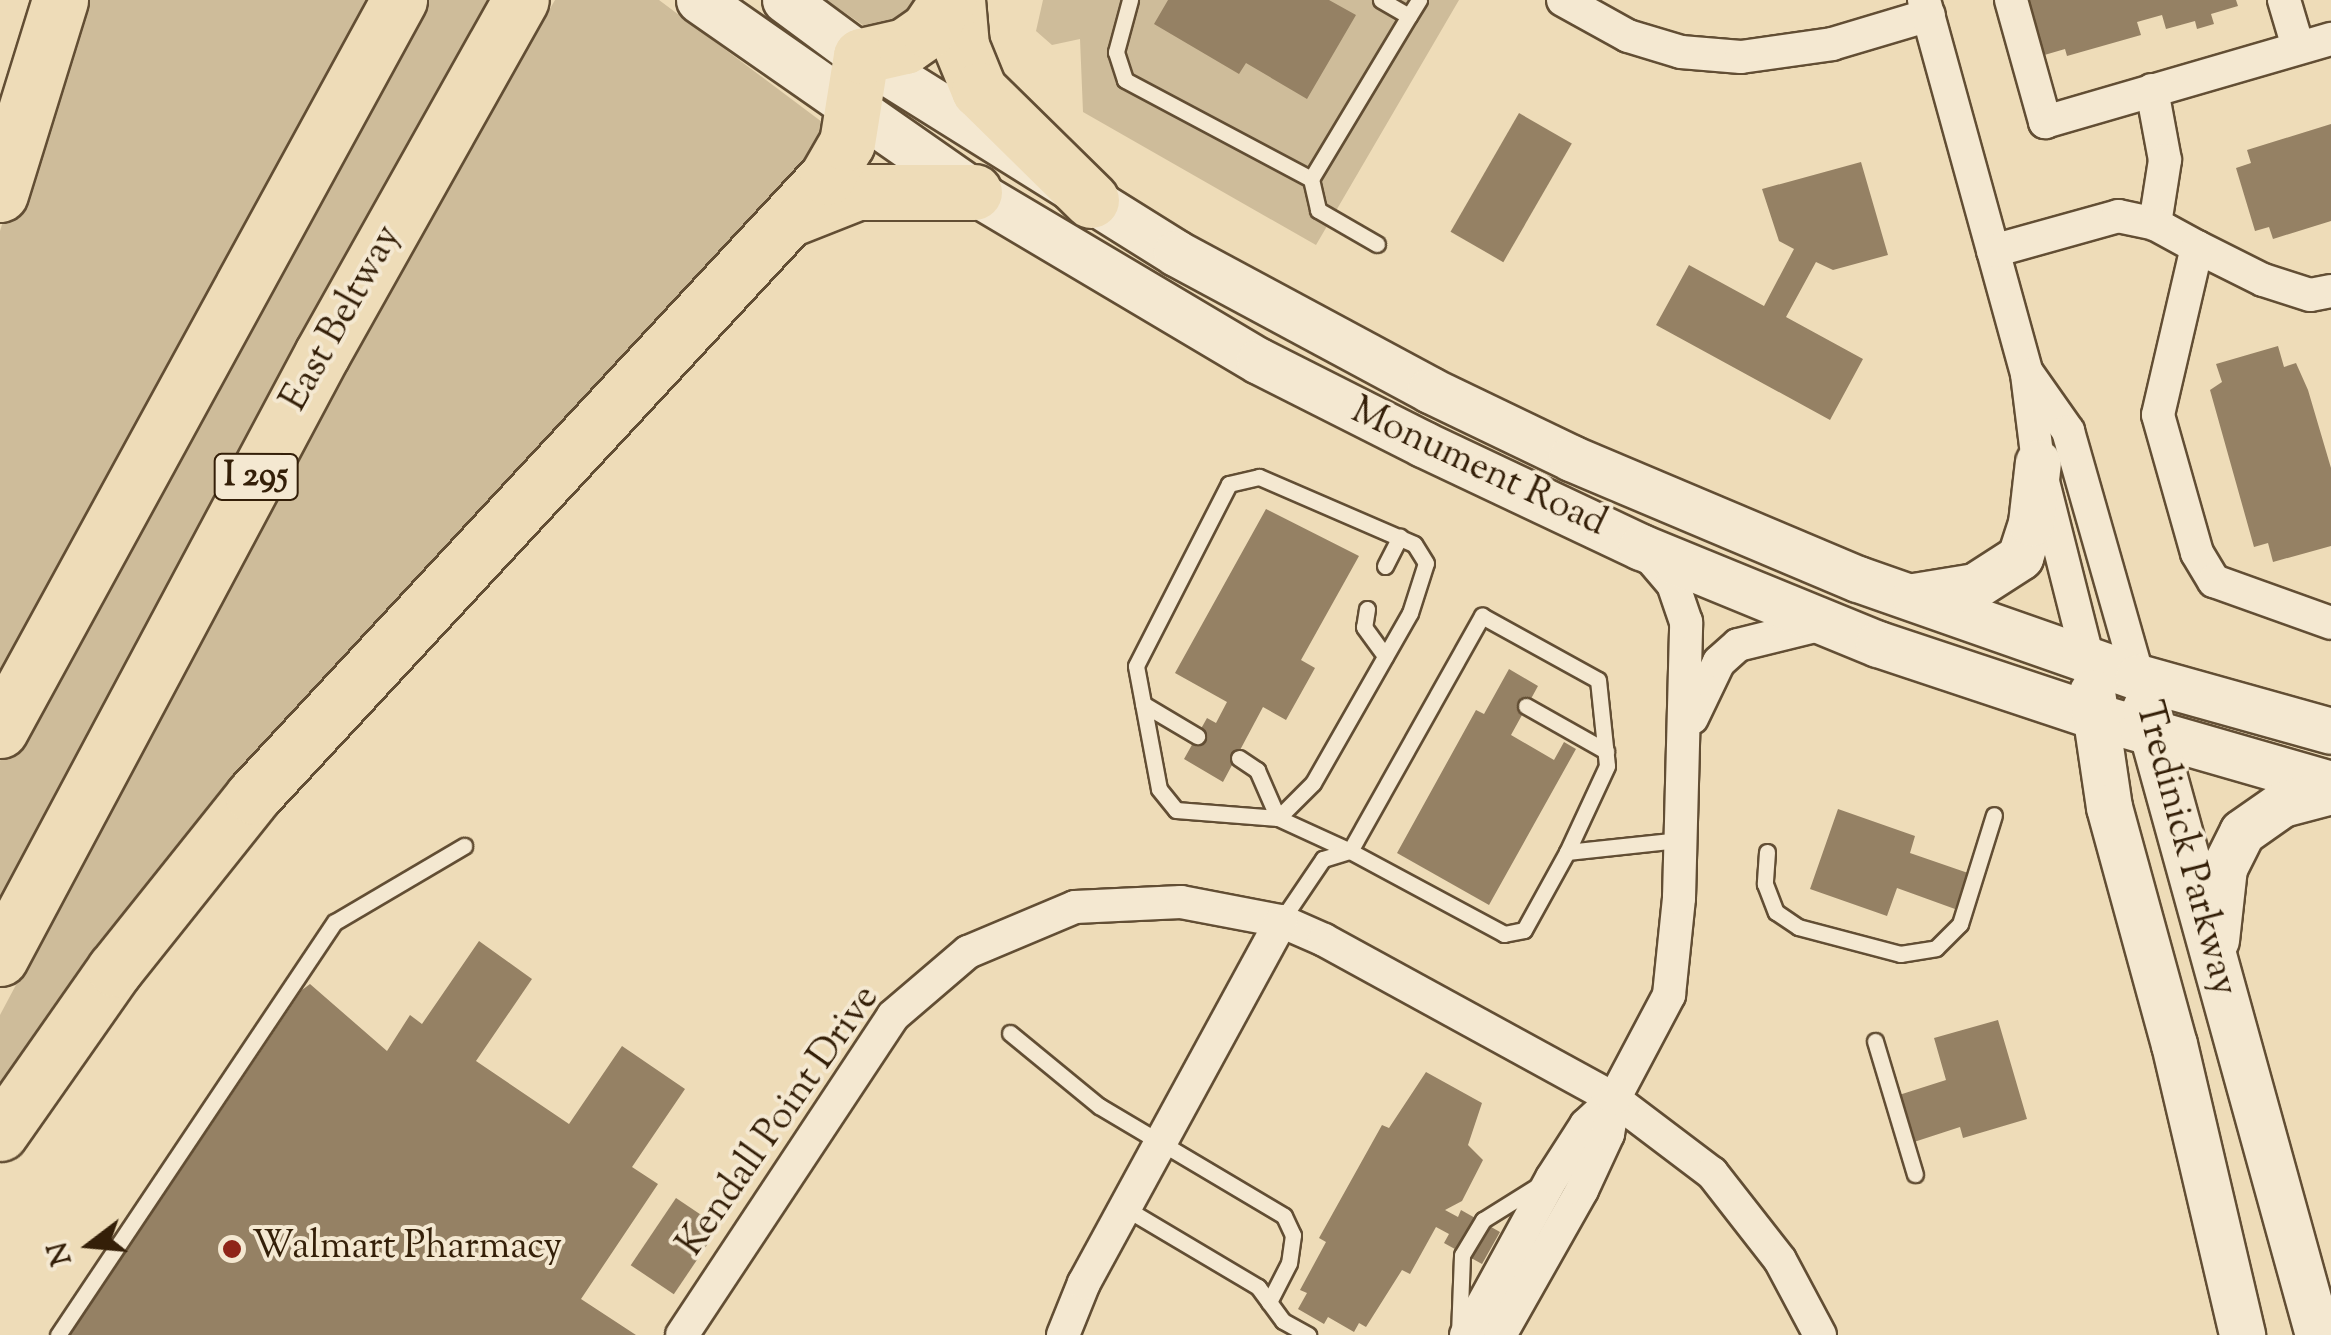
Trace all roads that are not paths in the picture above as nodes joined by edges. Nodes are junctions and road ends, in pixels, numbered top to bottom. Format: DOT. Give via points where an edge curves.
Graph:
graph roads {
  1 [pos="60,0"];
  2 [pos="399,0"];
  3 [pos="521,0"];
  4 [pos="699,0"];
  5 [pos="785,0"];
  6 [pos="948,0"];
  7 [pos="957,0"];
  8 [pos="1130,0"];
  9 [pos="1381,0"];
  10 [pos="1419,0"];
  11 [pos="1563,0"];
  12 [pos="2011,0"];
  13 [pos="2284,0"];
  14 [pos="1927,8"];
  15 [pos="1409,16"];
  16 [pos="2331,39"];
  17 [pos="2298,47"];
  18 [pos="860,56"];
  19 [pos="2152,90"];
  20 [pos="853,110"];
  21 [pos="1310,179"];
  22 [pos="974,192"];
  23 [pos="0,194"];
  24 [pos="1091,200"];
  25 [pos="783,223"];
  26 [pos="2155,224"];
  27 [pos="1377,244"];
  28 [pos="2197,247"];
  29 [pos="1993,250"];
  30 [pos="2331,291"];
  31 [pos="2028,374"];
  32 [pos="2038,462"];
  33 [pos="1400,538"];
  34 [pos="1642,547"];
  35 [pos="1385,566"];
  36 [pos="1908,597"];
  37 [pos="1366,609"];
  38 [pos="1827,623"];
  39 [pos="2331,623"];
  40 [pos="1386,656"];
  41 [pos="2088,660"];
  42 [pos="2138,677"];
  43 [pos="1143,704"];
  44 [pos="1526,706"];
  45 [pos="2095,716"];
  46 [pos="0,730"];
  47 [pos="2331,731"];
  48 [pos="2151,732"];
  49 [pos="1197,736"];
  50 [pos="1682,740"];
  51 [pos="1606,751"];
  52 [pos="1239,758"];
  53 [pos="2331,788"];
  54 [pos="1994,815"];
  55 [pos="1278,818"];
  56 [pos="1680,840"];
  57 [pos="464,846"];
  58 [pos="1350,851"];
  59 [pos="1567,852"];
  60 [pos="1766,852"];
  61 [pos="1282,921"];
  62 [pos="0,958"];
  63 [pos="2214,962"];
  64 [pos="1010,1033"];
  65 [pos="1875,1041"];
  66 [pos="1614,1099"];
  67 [pos="0,1133"];
  68 [pos="1160,1146"];
  69 [pos="1915,1174"];
  70 [pos="1125,1208"];
  71 [pos="1269,1302"];
  72 [pos="58,1335"];
  73 [pos="682,1335"];
  74 [pos="1063,1335"];
  75 [pos="1308,1335"];
  76 [pos="1462,1335"];
  77 [pos="1500,1335"];
  78 [pos="1820,1335"];
  79 [pos="2242,1335"];
  80 [pos="2318,1335"];
  1 -- 23 [label="highway"];
  2 -- 46 [label="highway, I 295"];
  3 -- 62 [label="highway, East Beltway / I 295" via="322,354"];
  4 -- 20 [label="main road, Monument Road"];
  5 -- 18 [label="main road, Monument Road"];
  6 -- 18 [label="highway" via="928,30 905,46"];
  7 -- 24 [label="highway" via="962,46 979,90"];
  8 -- 21 [label="lane" via="1116,52 1124,80"];
  9 -- 15 [label="lane"];
  10 -- 15 [label="lane"];
  11 -- 14 [label="street" via="1628,36 1681,52 1741,57 1832,44"];
  12 -- 19 [label="street" via="2046,122"];
  13 -- 17 [label="street"];
  14 -- 29 [label="street, Tredinick Parkway"];
  15 -- 21 [label="lane"];
  16 -- 17 [label="street"];
  17 -- 19 [label="street"];
  18 -- 20 [label="highway"];
  18 -- 24 [label="main road, Monument Road"];
  19 -- 26 [label="street" via="2165,160"];
  20 -- 22 [label="main road, Monument Road"];
  20 -- 25 [label="highway" via="847,142 827,177"];
  21 -- 27 [label="lane" via="1318,210"];
  22 -- 25 [label="highway" via="858,192"];
  22 -- 34 [label="main road, Monument Road" via="1340,404"];
  24 -- 36 [label="main road, Monument Road" via="1430,390 1634,485"];
  25 -- 67 [label="highway" via="254,796 115,969"];
  26 -- 28 [label="street"];
  26 -- 29 [label="street" via="2118,216"];
  28 -- 30 [label="street" via="2262,280 2310,295"];
  28 -- 39 [label="street" via="2158,416 2198,553 2214,581"];
  29 -- 31 [label="street, Tredinick Parkway"];
  31 -- 32 [label="street, Tredinick Parkway"];
  31 -- 42 [label="street, Tredinick Parkway" via="2068,431"];
  32 -- 36 [label="main road" via="2020,557 1975,586"];
  32 -- 41 [label="street, Tredinick Parkway"];
  33 -- 35 [label="lane"];
  33 -- 40 [label="lane" via="1414,544 1426,563 1410,613"];
  33 -- 43 [label="lane" via="1259,476 1230,484 1136,666"];
  34 -- 38 [label="main road, Monument Road"];
  34 -- 50 [label="street" via="1674,584 1686,622"];
  36 -- 41 [label="main road, Monument Road"];
  37 -- 40 [label="lane" via="1364,627"];
  38 -- 45 [label="main road, Monument Road"];
  38 -- 50 [label="street" via="1738,645 1719,662"];
  40 -- 55 [label="lane" via="1313,783"];
  41 -- 42 [label="main road, Monument Road"];
  41 -- 45 [label="main road, Tredinick Parkway"];
  42 -- 47 [label="main road, Monument Road"];
  42 -- 48 [label="main road, Tredinick Parkway"];
  43 -- 49 [label="lane"];
  43 -- 55 [label="lane" via="1159,788 1176,810"];
  44 -- 51 [label="lane"];
  45 -- 48 [label="main road, Monument Road"];
  45 -- 79 [label="main road, Tredinick Parkway" via="2108,807 2174,1044"];
  48 -- 53 [label="main road, Monument Road"];
  48 -- 63 [label="main road, Tredinick Parkway"];
  50 -- 56 [label="street"];
  51 -- 58 [label="lane" via="1598,680 1482,616"];
  51 -- 59 [label="lane" via="1606,766"];
  52 -- 55 [label="lane" via="1257,770"];
  53 -- 63 [label="main road" via="2282,804 2242,832 2224,868"];
  54 -- 60 [label="lane" via="1960,924 1936,948 1900,954 1798,926 1776,912 1765,884"];
  55 -- 58 [label="lane"];
  56 -- 59 [label="lane"];
  56 -- 66 [label="street" via="1668,995"];
  57 -- 72 [label="lane" via="335,922"];
  58 -- 59 [label="lane" via="1504,934 1524,930"];
  58 -- 61 [label="lane" via="1323,859"];
  61 -- 66 [label="street, Kendall Point Drive"];
  61 -- 68 [label="street"];
  61 -- 73 [label="street, Kendall Point Drive" via="1181,902 1076,907 968,952 893,1016"];
  63 -- 80 [label="main road, Tredinick Parkway"];
  64 -- 68 [label="lane" via="1025,1052"];
  65 -- 69 [label="lane"];
  66 -- 76 [label="street" via="1586,1125"];
  66 -- 77 [label="street" via="1594,1164"];
  66 -- 78 [label="street, Kendall Point Drive" via="1712,1173 1780,1260"];
  68 -- 70 [label="street"];
  68 -- 71 [label="lane" via="1284,1216 1293,1235 1289,1263"];
  70 -- 71 [label="lane" via="1258,1287"];
  70 -- 74 [label="street"];
  71 -- 75 [label="lane" via="1283,1322"];
}
